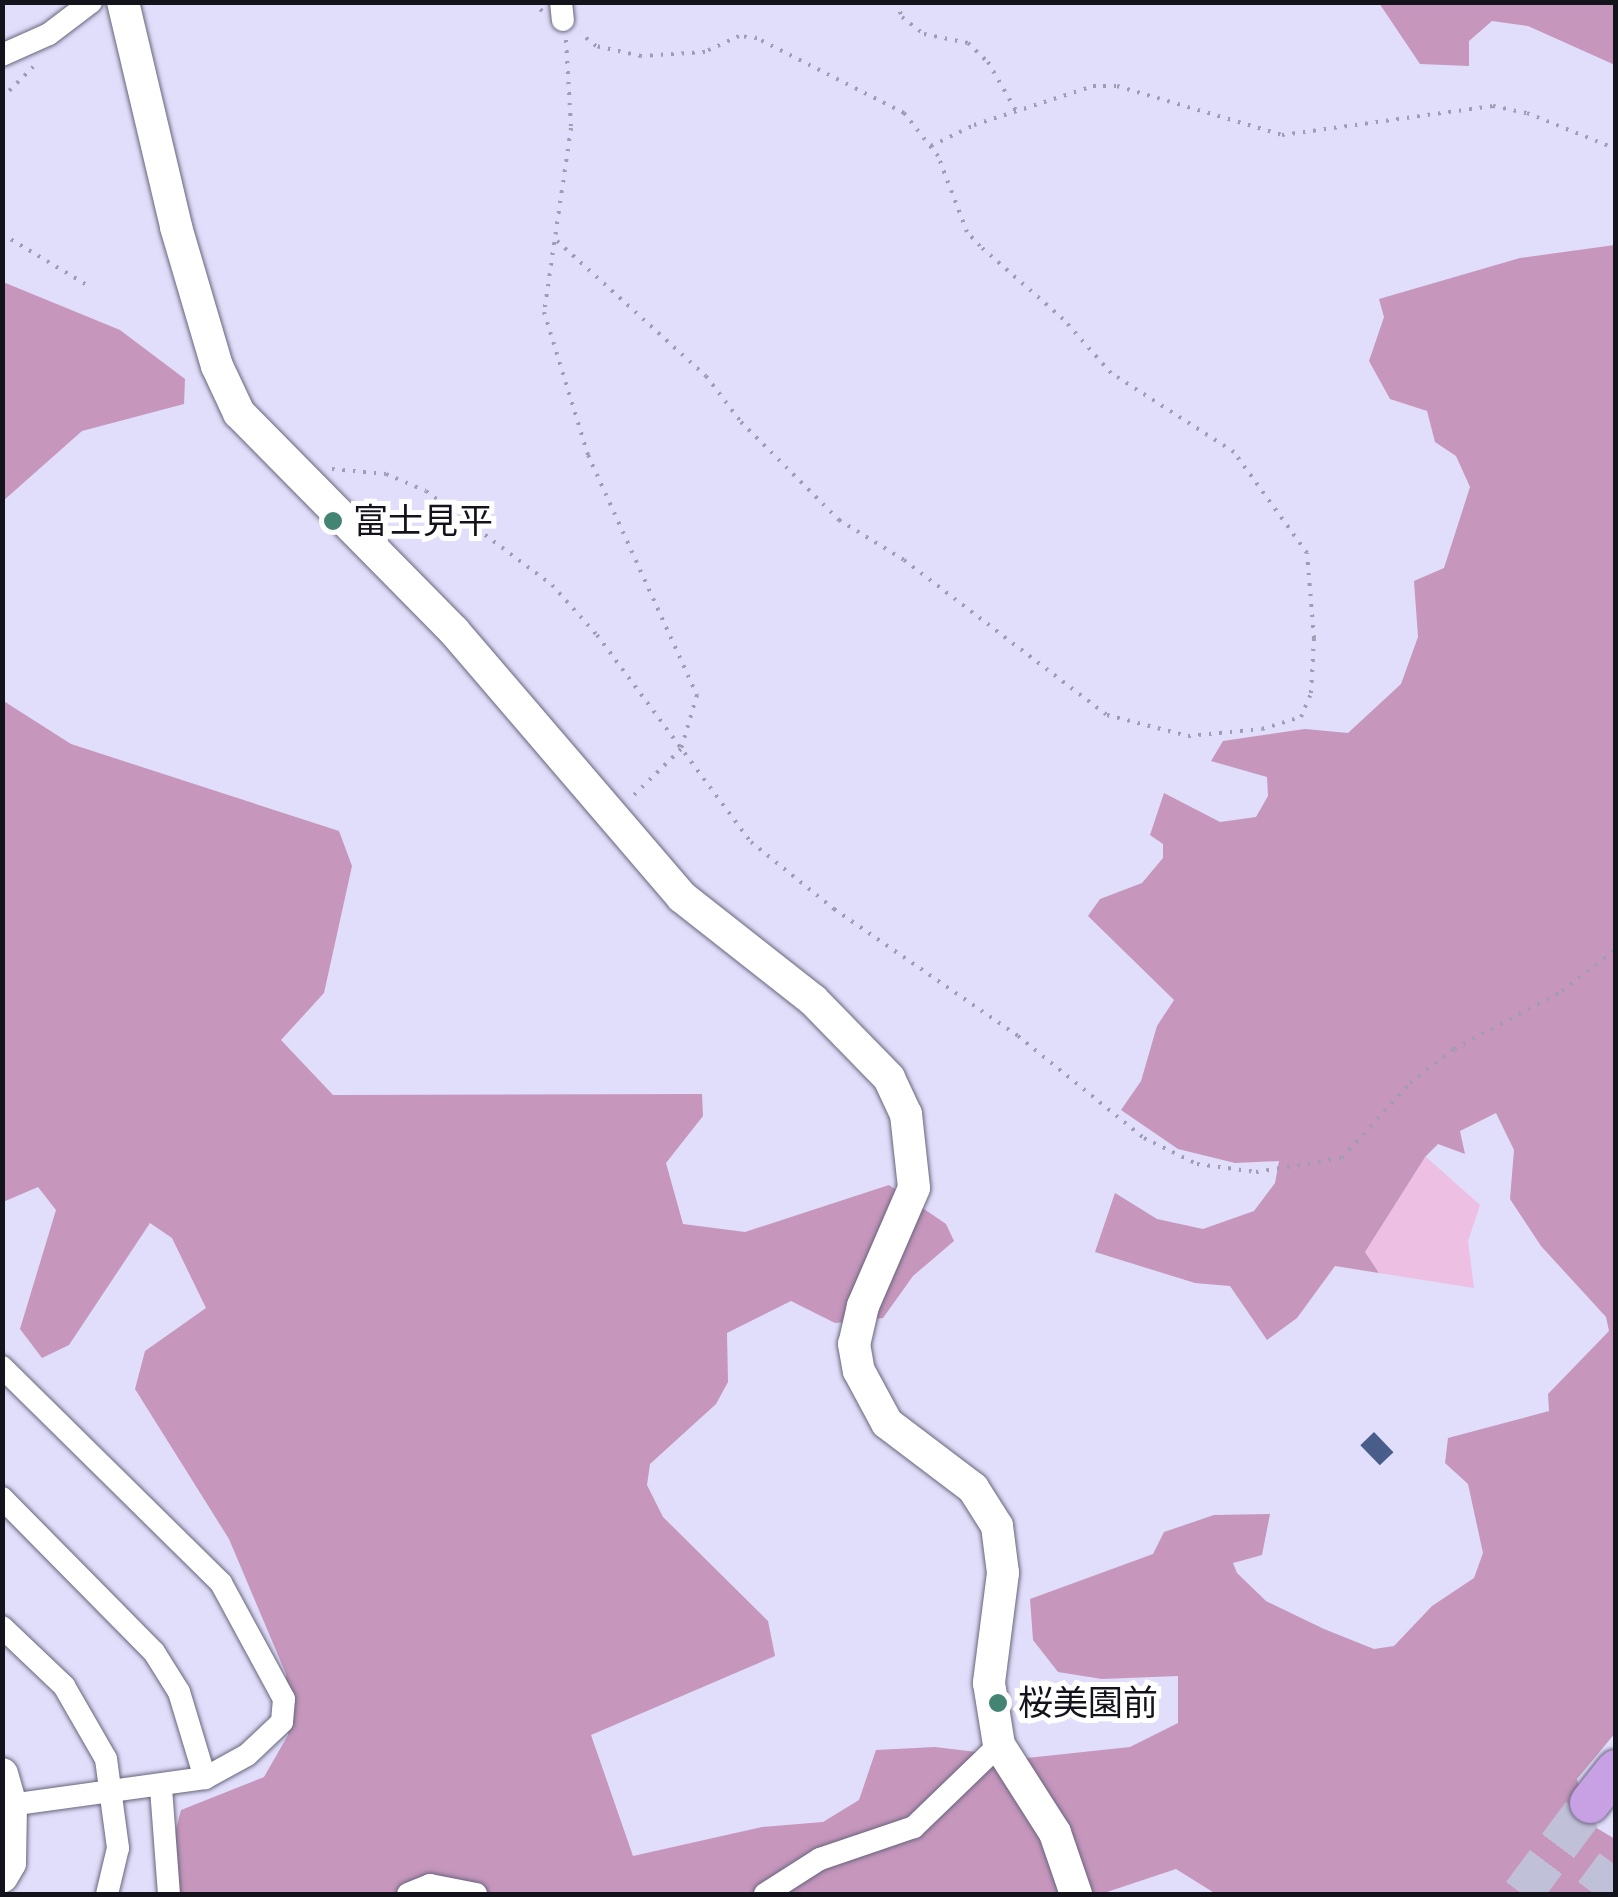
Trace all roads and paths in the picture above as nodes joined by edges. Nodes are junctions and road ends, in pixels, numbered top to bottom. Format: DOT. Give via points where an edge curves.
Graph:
graph roads {
  1 [pos="92,2"];
  2 [pos="123,2"];
  3 [pos="534,2"];
  4 [pos="896,2"];
  5 [pos="562,11"];
  6 [pos="2,54"];
  7 [pos="1018,114"];
  8 [pos="932,146"];
  9 [pos="1616,149"];
  10 [pos="2,234"];
  11 [pos="557,241"];
  12 [pos="87,284"];
  13 [pos="292,471"];
  14 [pos="681,749"];
  15 [pos="613,816"];
  16 [pos="1616,949"];
  17 [pos="2,1367"];
  18 [pos="2,1498"];
  19 [pos="2,1627"];
  20 [pos="998,1745"];
  21 [pos="1616,1770"];
  22 [pos="205,1778"];
  23 [pos="161,1788"];
  24 [pos="7,1789"];
  25 [pos="112,1792"];
  26 [pos="1590,1803"];
  27 [pos="2,1877"];
  28 [pos="107,1894"];
  29 [pos="169,1894"];
  30 [pos="408,1894"];
  31 [pos="476,1894"];
  32 [pos="764,1894"];
  33 [pos="1076,1894"];
  1 -- 6 [label="street" via="49,34"];
  2 -- 13 [label="street" via="153,145 217,366 240,414"];
  3 -- 5 [label="path"];
  4 -- 7 [label="path" via="902,17 924,34 968,43 988,62"];
  5 -- 8 [label="path" via="596,46 642,56 705,52 739,36 757,38 904,113"];
  5 -- 11 [label="path" via="571,128"];
  7 -- 8 [label="path" via="974,125"];
  7 -- 9 [label="path" via="1093,86 1148,90 1282,134 1492,106 1527,112"];
  8 -- 11 [label="path" via="967,232 1063,319 1111,373 1234,452 1307,553 1314,638 1311,692 1302,717 1188,736 1107,714 904,560 839,520 706,376"];
  10 -- 12 [label="path"];
  11 -- 14 [label="path" via="544,312 588,455 698,695"];
  13 -- 14 [label="path" via="386,474 426,491 552,586 598,635"];
  13 -- 15 [label="street" via="414,588"];
  14 -- 15 [label="path"];
  14 -- 16 [label="path" via="751,842 834,909 934,973 1144,1138 1213,1168 1256,1172 1342,1158 1410,1083 1454,1049 1562,991"];
  15 -- 20 [label="street" via="682,897 863,1046 906,1114 914,1152 911,1201 863,1306 854,1344 858,1371 887,1423 973,1488 997,1526 1003,1572 989,1683"];
  17 -- 22 [label="street" via="221,1582 284,1698 282,1722"];
  18 -- 22 [label="street" via="154,1652 179,1692"];
  19 -- 25 [label="street" via="64,1686 91,1724"];
  20 -- 32 [label="street" via="914,1827 820,1859"];
  20 -- 33 [label="street" via="1055,1833"];
  21 -- 26 [label="highway"];
  22 -- 23 [label="street"];
  23 -- 25 [label="street"];
  23 -- 29 [label="street"];
  24 -- 25 [label="street"];
  24 -- 27 [label="street" via="10,1864"];
  25 -- 28 [label="street" via="118,1848"];
  30 -- 31 [label="street" via="430,1885"];
}
